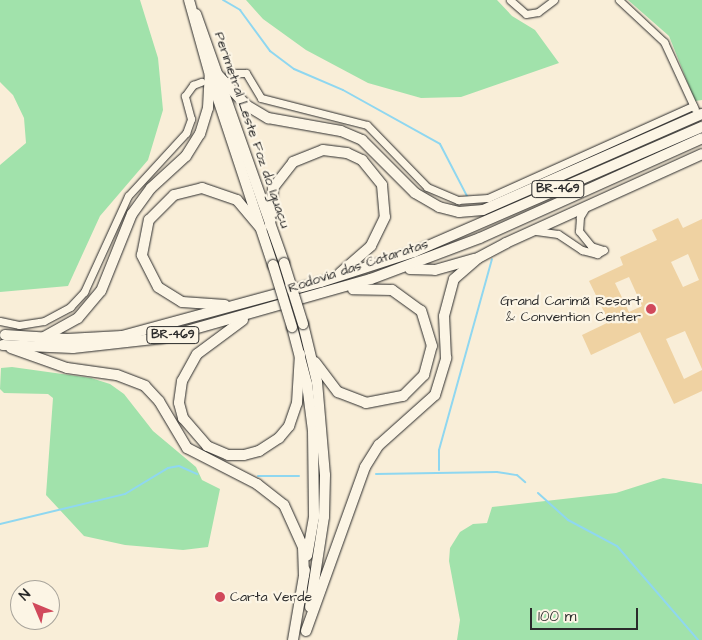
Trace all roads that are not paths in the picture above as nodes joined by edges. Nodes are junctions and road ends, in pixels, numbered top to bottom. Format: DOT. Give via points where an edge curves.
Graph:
graph roads {
  1 [pos="510,0"];
  2 [pos="554,0"];
  3 [pos="619,0"];
  4 [pos="191,4"];
  5 [pos="219,74"];
  6 [pos="201,82"];
  7 [pos="693,106"];
  8 [pos="700,115"];
  9 [pos="702,127"];
  10 [pos="702,138"];
  11 [pos="702,146"];
  12 [pos="678,149"];
  13 [pos="702,154"];
  14 [pos="588,205"];
  15 [pos="265,227"];
  16 [pos="527,232"];
  17 [pos="478,258"];
  18 [pos="402,269"];
  19 [pos="321,282"];
  20 [pos="337,289"];
  21 [pos="261,300"];
  22 [pos="253,313"];
  23 [pos="0,321"];
  24 [pos="298,325"];
  25 [pos="40,339"];
  26 [pos="4,340"];
  27 [pos="305,353"];
  28 [pos="304,575"];
  29 [pos="305,635"];
  30 [pos="293,640"];
  1 -- 2 [label="street" via="526,14 538,12"];
  3 -- 7 [label="street" via="664,42"];
  4 -- 5 [label="highway, Perimetral Leste Foz do Iguaçu"];
  5 -- 7 [label="street" via="246,74 261,98 367,124 427,187 458,200 488,198"];
  5 -- 8 [label="highway" via="246,106 268,118 341,131 362,140 422,198 459,212 482,210"];
  5 -- 15 [label="highway, Perimetral Leste Foz do Iguaçu"];
  5 -- 25 [label="highway" via="200,134 186,156 148,192 132,214 101,291 78,318"];
  6 -- 23 [label="street" via="192,85 185,96 191,119 186,133 128,196 84,292 70,307 44,320 19,325"];
  7 -- 8 [label="street"];
  9 -- 19 [label="highway, Rodovía das Cataratas / BR-469" via="414,252"];
  10 -- 12 [label="highway, Rodovía das Cataratas / BR-469"];
  11 -- 12 [label="highway"];
  12 -- 18 [label="highway, Rodovía das Cataratas / BR-469"];
  13 -- 14 [label="highway"];
  14 -- 16 [label="highway"];
  14 -- 16 [label="street" via="578,224 591,246 604,250 597,254 582,250 558,234"];
  15 -- 19 [label="highway" via="277,181 299,158 323,150 339,151 355,156 373,172 386,201 380,233 347,269"];
  15 -- 21 [label="highway" via="230,196 195,189 174,195 157,208 146,226 142,248 153,282 176,299 213,307"];
  15 -- 24 [label="highway, Perimetral Leste Foz do Iguaçu, bridge" via="273,265"];
  15 -- 24 [label="highway, Perimetral Leste Foz do Iguaçu, bridge" via="284,263"];
  16 -- 17 [label="highway"];
  17 -- 18 [label="highway" via="435,270"];
  17 -- 29 [label="highway" via="454,279 447,296 446,358 435,395 379,445 365,467"];
  18 -- 20 [label="highway, Rodovía das Cataratas / BR-469"];
  19 -- 21 [label="highway, Rodovía das Cataratas / BR-469"];
  20 -- 22 [label="highway, Rodovía das Cataratas / BR-469"];
  20 -- 27 [label="highway" via="377,287 411,301 431,332 428,368 403,396 366,403 333,387"];
  21 -- 25 [label="highway, Rodovía das Cataratas / BR-469" via="151,331 103,338"];
  22 -- 26 [label="highway, Rodovía das Cataratas / BR-469" via="118,346 38,348"];
  22 -- 27 [label="highway" via="203,349 184,374 180,410 200,442 220,453 244,455 267,448 279,438 289,426 297,403"];
  24 -- 27 [label="highway"];
  25 -- 26 [label="highway, Rodovía das Cataratas / BR-469"];
  26 -- 28 [label="highway" via="67,368 117,375 145,386 159,401 187,448 257,484 284,506 303,547"];
  27 -- 28 [label="highway" via="315,469 314,517"];
  27 -- 29 [label="highway" via="322,422 325,496"];
  28 -- 30 [label="highway"];
}
